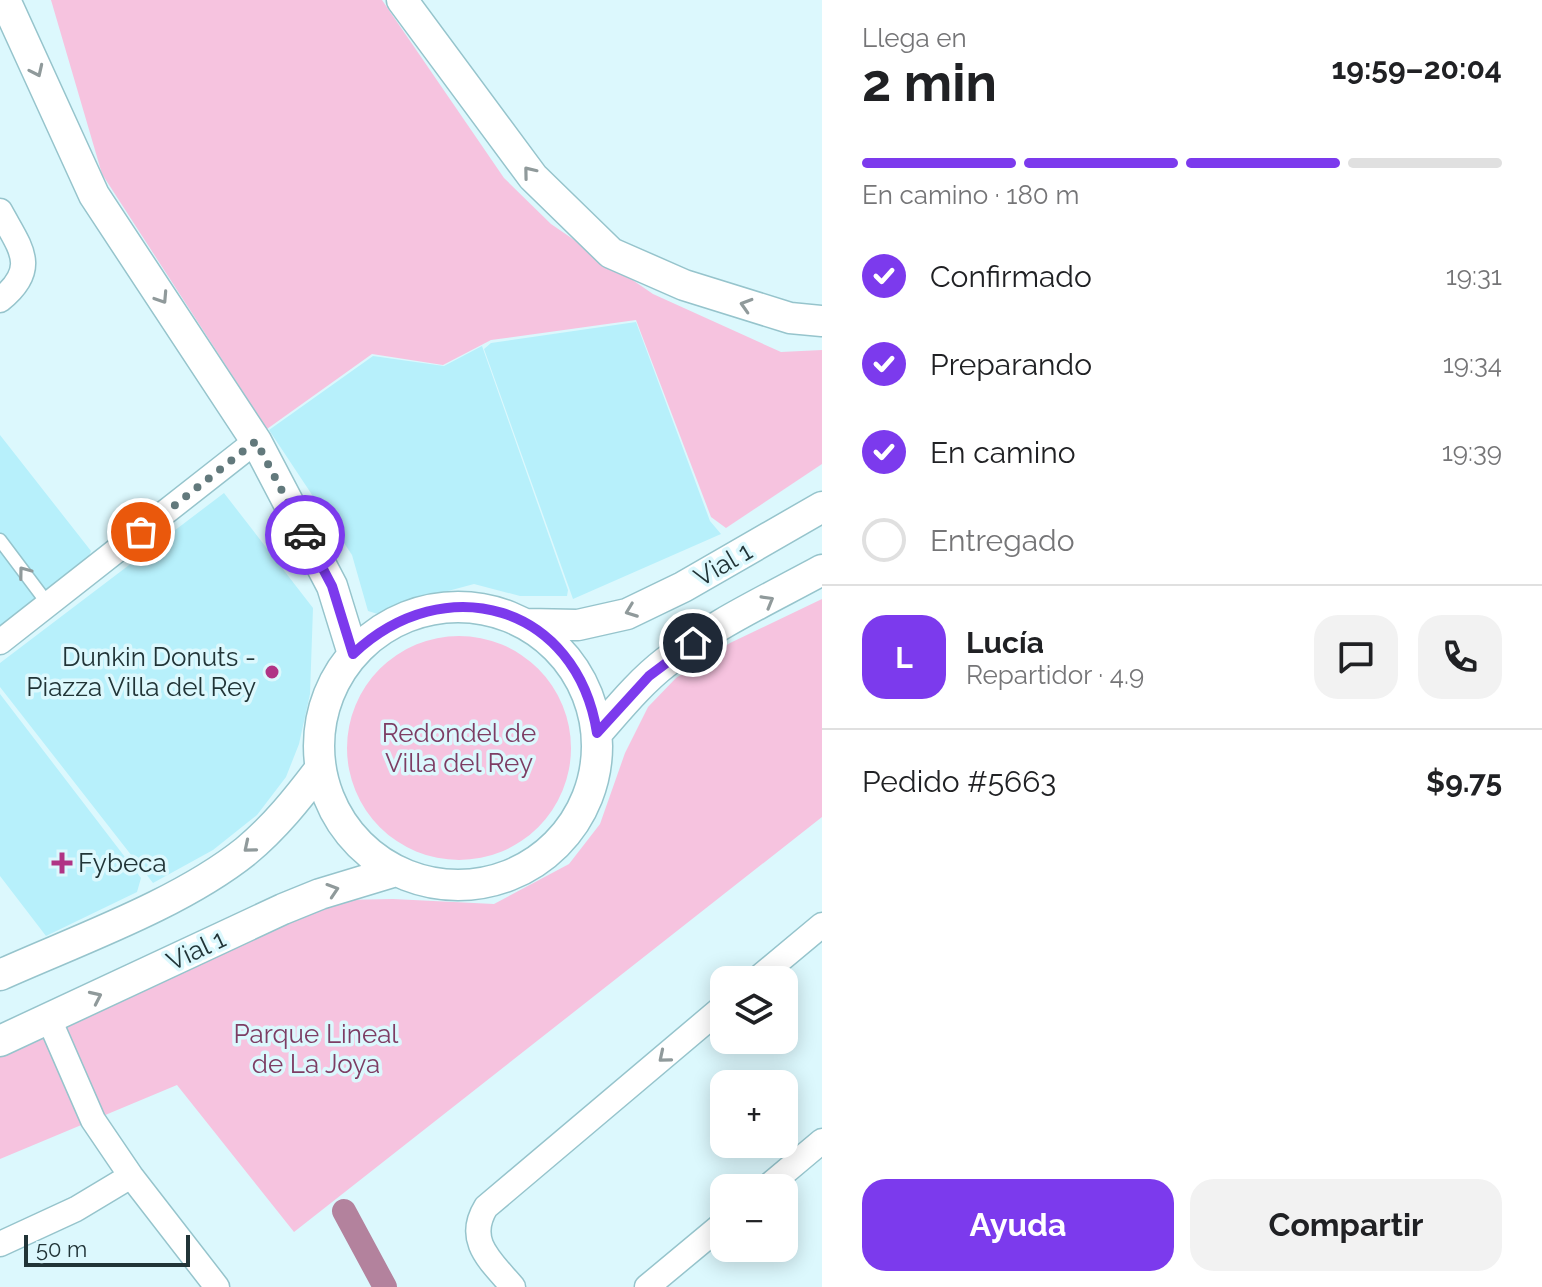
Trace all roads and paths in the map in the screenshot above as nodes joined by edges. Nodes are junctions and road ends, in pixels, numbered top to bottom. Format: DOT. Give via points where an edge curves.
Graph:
graph roads {
  1 [pos="5,0"];
  2 [pos="402,0"];
  3 [pos="0,211"];
  4 [pos="0,300"];
  5 [pos="822,321"];
  6 [pos="256,441"];
  7 [pos="822,507"];
  8 [pos="0,540"];
  9 [pos="822,570"];
  10 [pos="48,604"];
  11 [pos="527,624"];
  12 [pos="0,642"];
  13 [pos="353,654"];
  14 [pos="597,733"];
  15 [pos="320,769"];
  16 [pos="396,871"];
  17 [pos="822,925"];
  18 [pos="773,966"];
  19 [pos="0,975"];
  20 [pos="710,1018"];
  21 [pos="49,1019"];
  22 [pos="0,1041"];
  23 [pos="822,1141"];
  24 [pos="783,1174"];
  25 [pos="131,1176"];
  26 [pos="710,1235"];
  27 [pos="0,1244"];
  28 [pos="217,1287"];
  29 [pos="513,1287"];
  30 [pos="647,1287"];
  1 -- 6 [label="street, one-way" via="94,195"];
  5 -- 2 [label="street, one-way" via="790,318 684,285 611,253 533,177"];
  3 -- 4 [label="street" via="25,267 16,287"];
  6 -- 10 [label="street"];
  6 -- 13 [label="street" via="332,586"];
  7 -- 11 [label="street, Vial 1, one-way" via="627,614 578,625"];
  10 -- 8 [label="lane, one-way"];
  14 -- 9 [label="street, Vial 1, one-way" via="668,660"];
  10 -- 12 [label="street"];
  11 -- 13 [label="street" via="478,608 427,610 379,631"];
  11 -- 14 [label="street" via="576,670"];
  13 -- 15 [label="street" via="324,708"];
  14 -- 16 [label="street" via="588,798 566,833 536,861 499,879 459,885 426,882"];
  15 -- 16 [label="street" via="340,822 364,850"];
  15 -- 19 [label="street, one-way" via="269,830 219,870 170,898"];
  21 -- 16 [label="street, Vial 1, one-way" via="283,909"];
  17 -- 18 [label="street"];
  20 -- 29 [label="street, one-way" via="486,1207 477,1222 478,1235"];
  21 -- 22 [label="street, Vial 1"];
  21 -- 25 [label="street" via="93,1120"];
  23 -- 24 [label="street"];
  25 -- 27 [label="street"];
  25 -- 28 [label="street"];
  26 -- 30 [label="street"];
}
